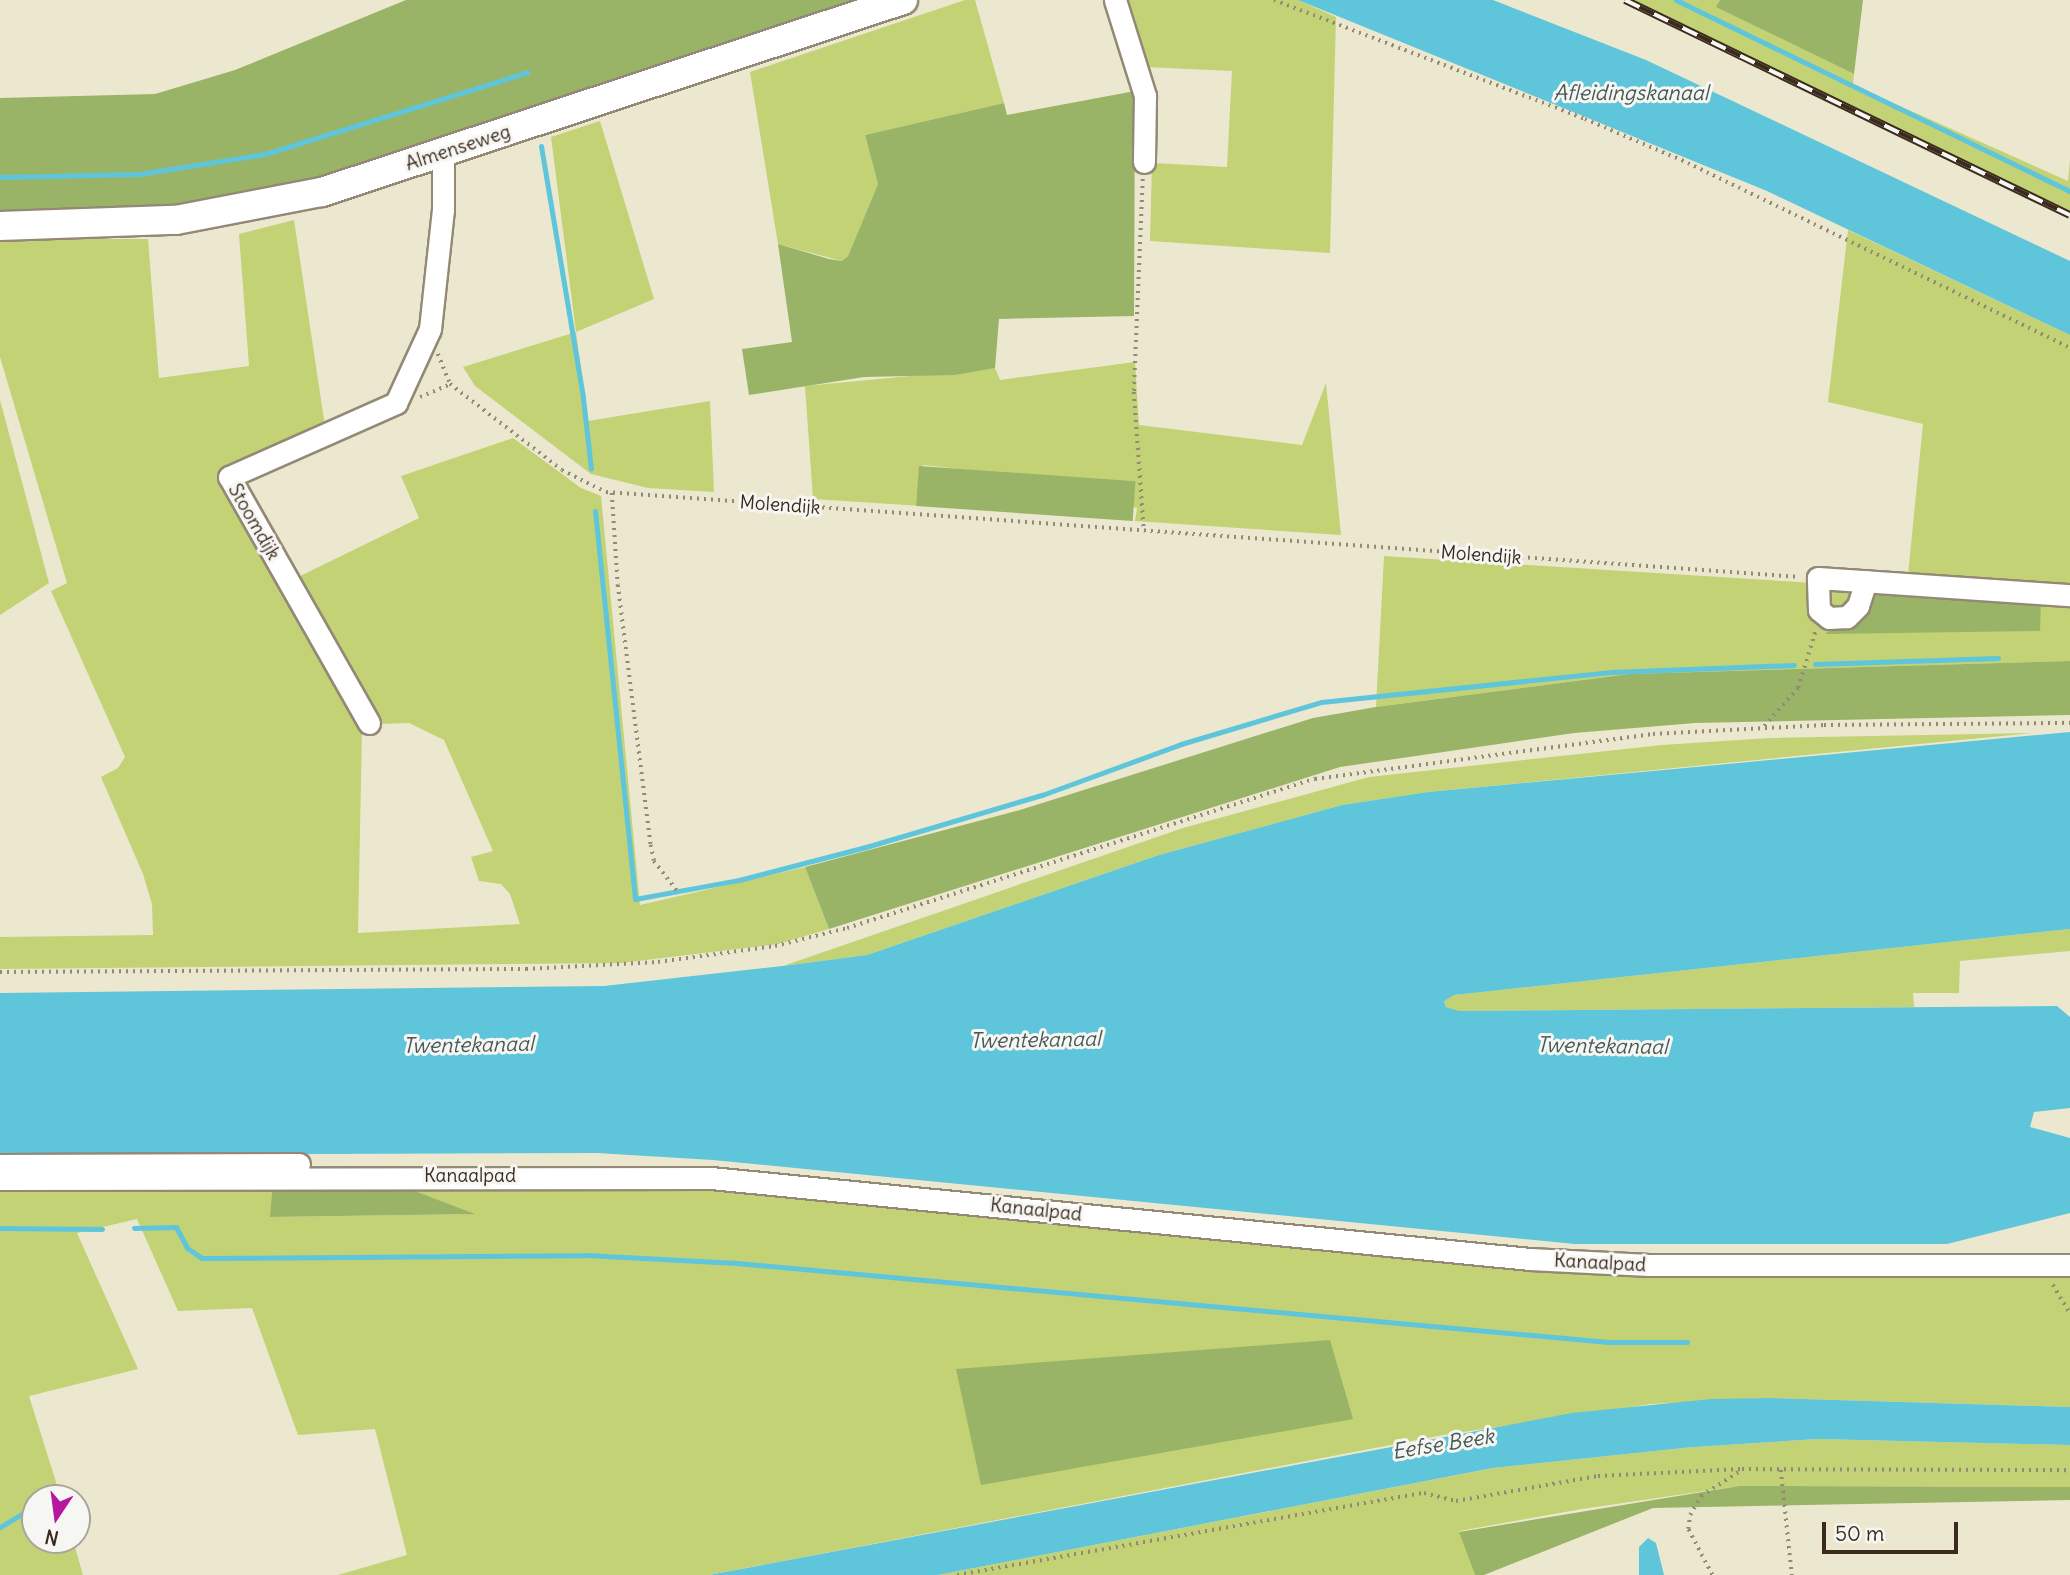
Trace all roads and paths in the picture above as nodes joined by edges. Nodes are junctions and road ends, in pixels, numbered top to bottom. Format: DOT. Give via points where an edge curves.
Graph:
graph roads {
  1 [pos="903,0"];
  2 [pos="1115,0"];
  3 [pos="1274,0"];
  4 [pos="443,153"];
  5 [pos="1144,162"];
  6 [pos="0,226"];
  7 [pos="430,329"];
  8 [pos="2070,348"];
  9 [pos="450,384"];
  10 [pos="396,403"];
  11 [pos="612,493"];
  12 [pos="1144,530"];
  13 [pos="1818,578"];
  14 [pos="1866,581"];
  15 [pos="2070,595"];
  16 [pos="1829,618"];
  17 [pos="369,723"];
  18 [pos="2070,723"];
  19 [pos="1762,728"];
  20 [pos="679,893"];
  21 [pos="0,972"];
  22 [pos="0,1165"];
  23 [pos="359,1176"];
  24 [pos="0,1180"];
  25 [pos="2037,1265"];
  26 [pos="2070,1265"];
  27 [pos="2070,1313"];
  28 [pos="1742,1469"];
  29 [pos="1781,1470"];
  30 [pos="2070,1470"];
  31 [pos="957,1575"];
  32 [pos="1712,1575"];
  33 [pos="1792,1575"];
  1 -- 4 [label="main road, Almenseweg"];
  2 -- 5 [label="street" via="1145,96"];
  3 -- 8 [label="path" via="1585,118 1688,163"];
  4 -- 6 [label="main road, Almenseweg" via="322,192 219,214 135,223"];
  4 -- 7 [label="street" via="443,211"];
  5 -- 12 [label="path" via="1134,392"];
  7 -- 9 [label="path"];
  7 -- 10 [label="street"];
  9 -- 10 [label="path"];
  9 -- 11 [label="path, Molendijk" via="578,481"];
  10 -- 17 [label="street, Stoomdijk" via="229,477"];
  11 -- 12 [label="path, Molendijk"];
  11 -- 20 [label="path" via="618,585 648,832 654,861"];
  12 -- 13 [label="path, Molendijk"];
  13 -- 14 [label="street"];
  13 -- 16 [label="street" via="1817,604"];
  14 -- 15 [label="street"];
  14 -- 16 [label="street" via="1853,613"];
  16 -- 19 [label="path" via="1809,640 1798,688"];
  18 -- 19 [label="path"];
  19 -- 21 [label="path" via="1583,741 1315,779 916,908 736,952 591,968"];
  22 -- 23 [label="street" via="347,1164"];
  23 -- 24 [label="street, Kanaalpad"];
  23 -- 25 [label="street, Kanaalpad" via="711,1178 1530,1259 1663,1265"];
  25 -- 26 [label="street, Kanaalpad"];
  25 -- 27 [label="path"];
  28 -- 29 [label="path"];
  28 -- 31 [label="path" via="1598,1476 1456,1501 1424,1493"];
  28 -- 32 [label="path" via="1701,1496 1690,1515 1688,1529"];
  29 -- 30 [label="path"];
  29 -- 33 [label="path"];
}
